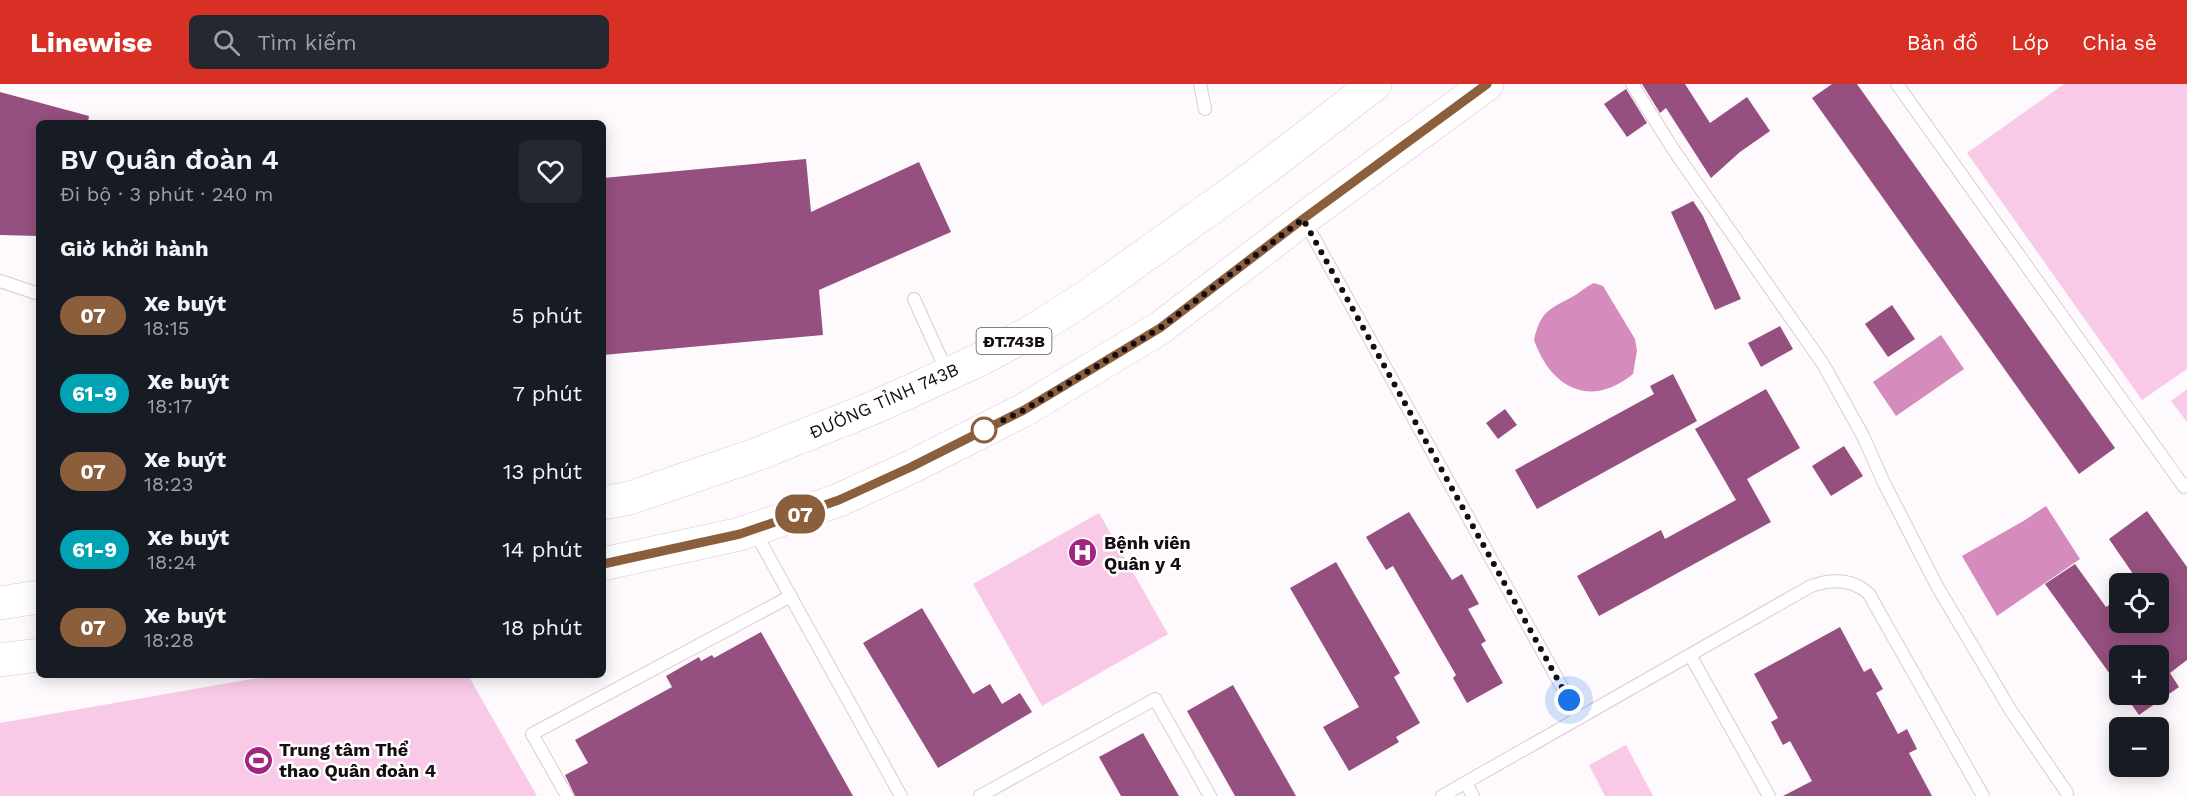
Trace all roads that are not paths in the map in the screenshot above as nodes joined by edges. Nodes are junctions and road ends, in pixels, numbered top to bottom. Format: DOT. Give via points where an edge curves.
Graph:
graph roads {
  1 [pos="1200,84"];
  2 [pos="1375,84"];
  3 [pos="1487,84"];
  4 [pos="1632,84"];
  5 [pos="1897,84"];
  6 [pos="1205,110"];
  7 [pos="1303,219"];
  8 [pos="0,281"];
  9 [pos="36,293"];
  10 [pos="914,299"];
  11 [pos="947,373"];
  12 [pos="2186,487"];
  13 [pos="606,502"];
  14 [pos="754,530"];
  15 [pos="606,563"];
  16 [pos="791,596"];
  17 [pos="36,597"];
  18 [pos="0,603"];
  19 [pos="36,655"];
  20 [pos="1690,655"];
  21 [pos="0,660"];
  22 [pos="1579,718"];
  23 [pos="1466,783"];
  24 [pos="2067,793"];
  25 [pos="567,796"];
  26 [pos="901,796"];
  27 [pos="980,796"];
  28 [pos="1210,796"];
  29 [pos="1442,796"];
  30 [pos="1473,796"];
  31 [pos="1769,796"];
  32 [pos="1983,796"];
  1 -- 6 [label="lane"];
  2 -- 11 [label="main road, ĐƯỜNG TỈNH 743B / ĐT.743B" via="1088,296 1036,329"];
  3 -- 7 [label="main road"];
  4 -- 24 [label="lane" via="1823,364 1937,586 2011,711"];
  5 -- 12 [label="lane"];
  7 -- 14 [label="main road" via="1160,328 1024,410 839,500"];
  7 -- 22 [label="lane"];
  8 -- 9 [label="lane"];
  10 -- 11 [label="lane"];
  11 -- 13 [label="main road, ĐƯỜNG TỈNH 743B / ĐT.743B" via="873,408 754,455 630,498"];
  14 -- 15 [label="main road"];
  14 -- 16 [label="lane"];
  16 -- 25 [label="lane" via="532,734"];
  16 -- 26 [label="lane"];
  17 -- 18 [label="main road"];
  19 -- 21 [label="main road"];
  20 -- 22 [label="lane"];
  20 -- 31 [label="lane"];
  20 -- 32 [label="lane" via="1810,586 1834,580 1856,585 1869,594"];
  22 -- 23 [label="lane"];
  23 -- 29 [label="lane"];
  23 -- 30 [label="lane"];
  27 -- 28 [label="lane" via="1155,699"];
}
